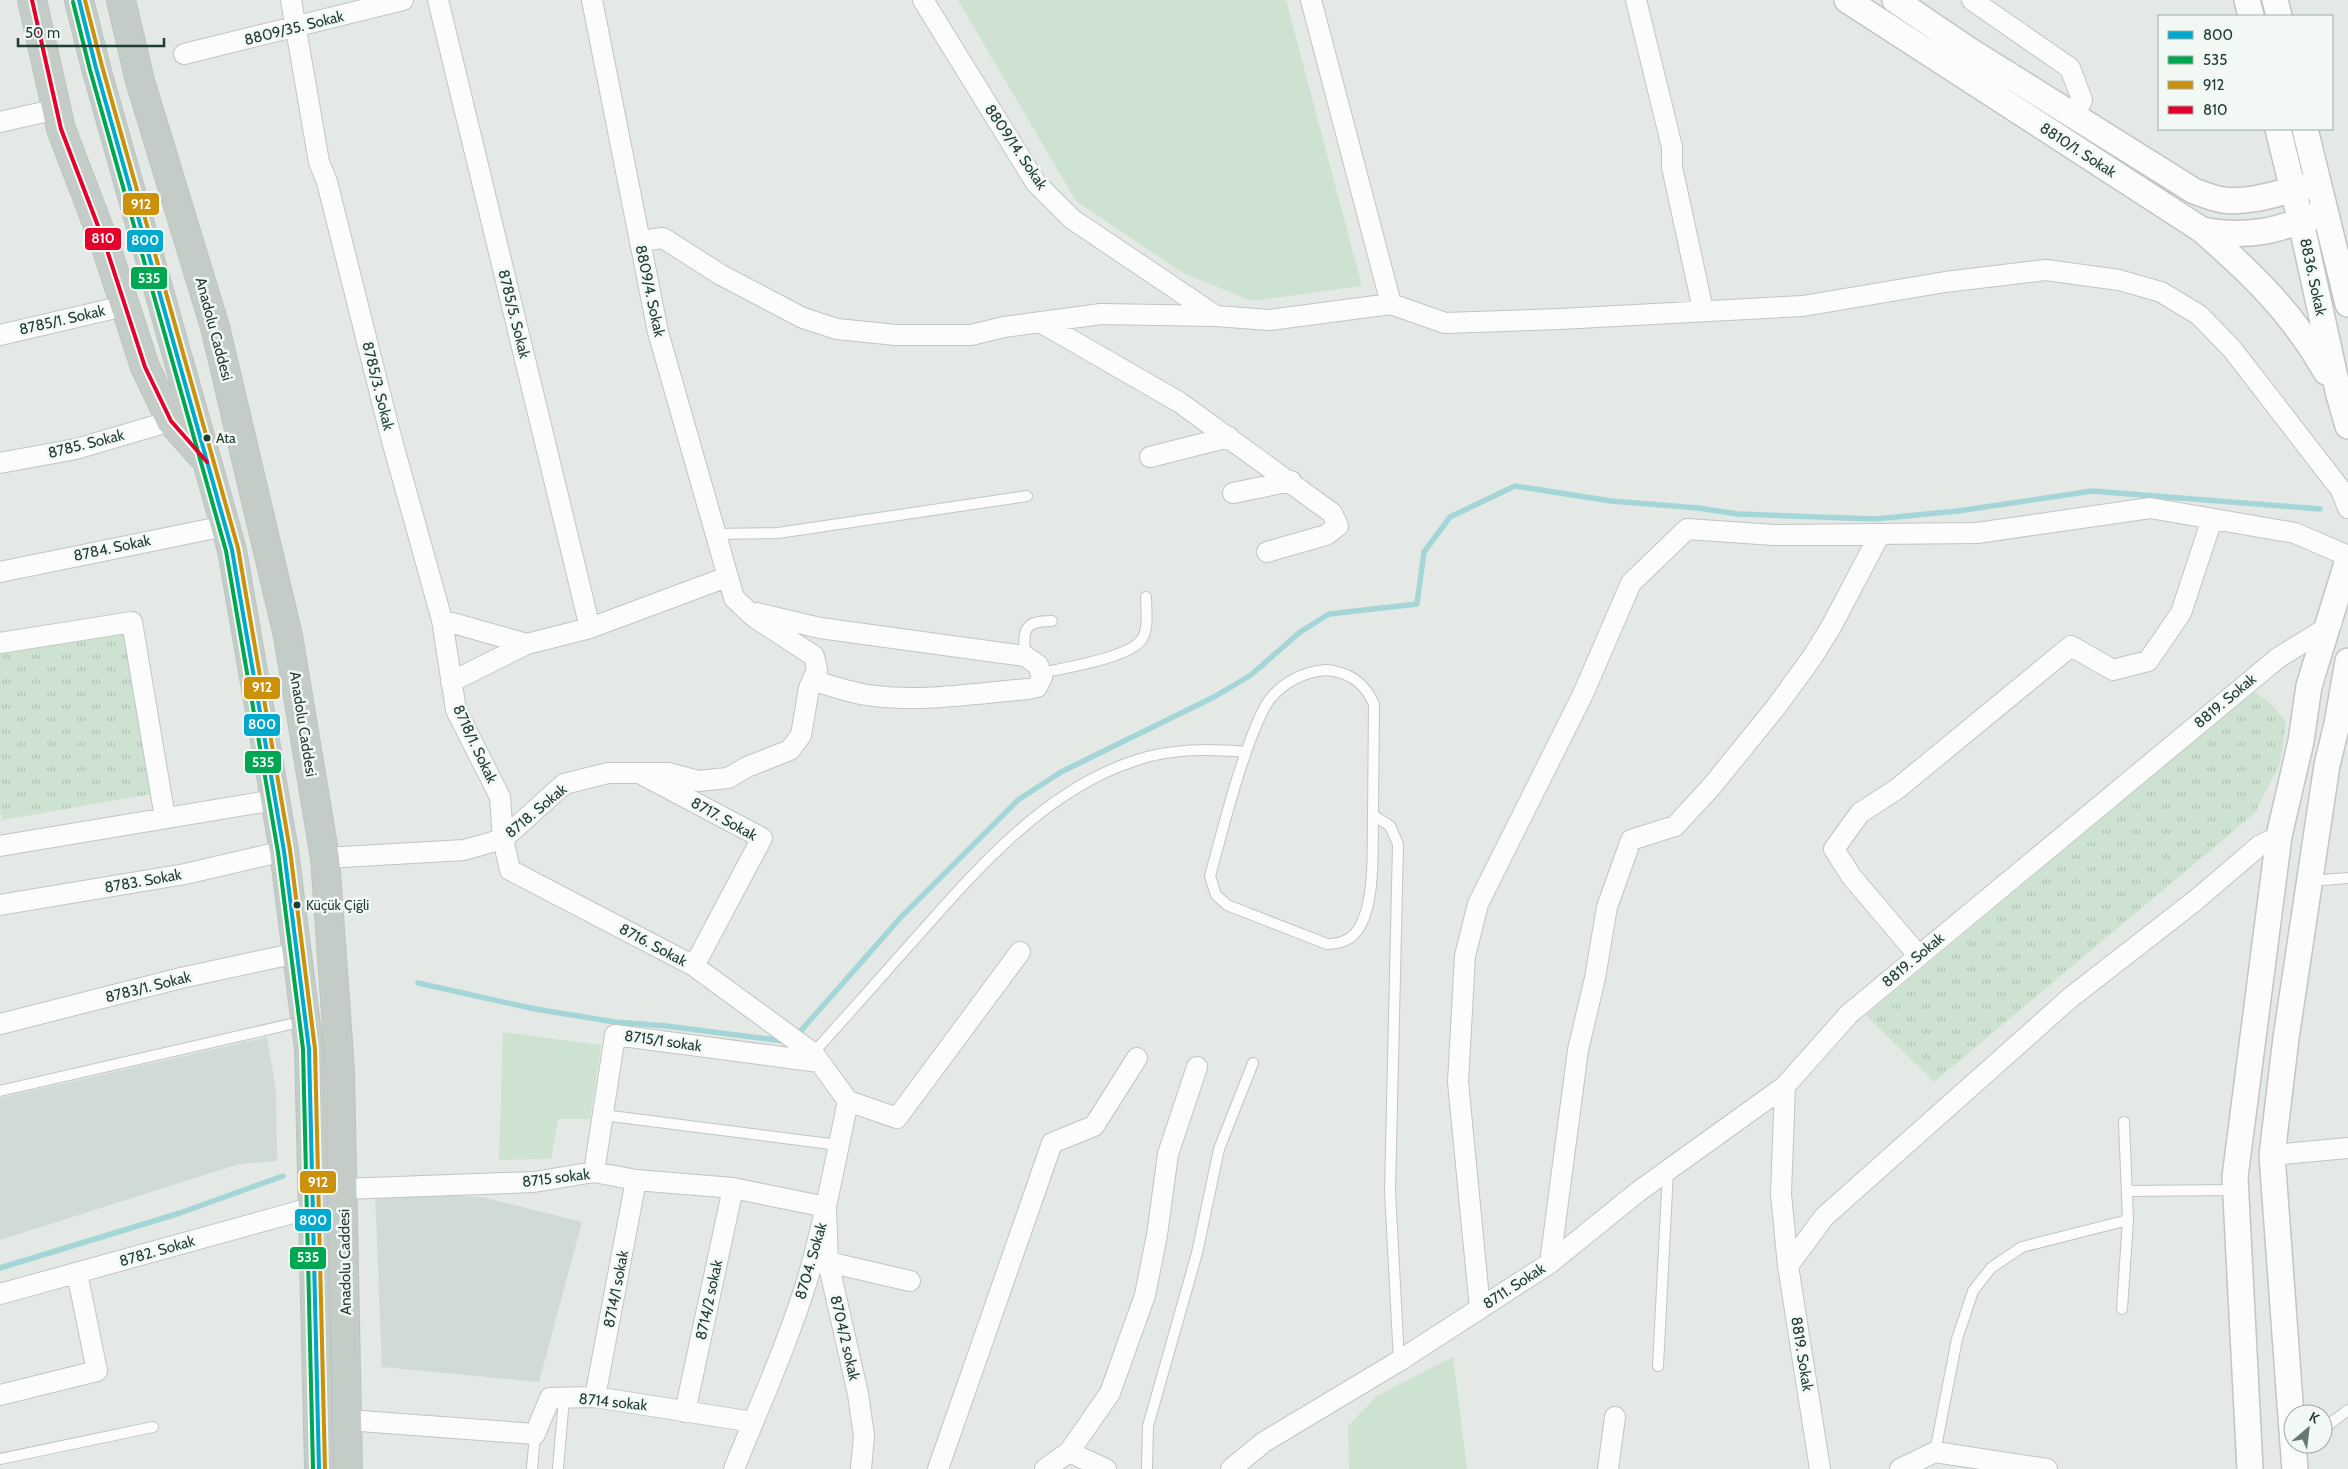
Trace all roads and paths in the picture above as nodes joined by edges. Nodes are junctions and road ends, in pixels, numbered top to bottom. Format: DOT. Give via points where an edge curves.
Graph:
graph roads {
  1 [pos="32,0"];
  2 [pos="79,0"];
  3 [pos="121,0"];
  4 [pos="291,0"];
  5 [pos="403,0"];
  6 [pos="438,0"];
  7 [pos="592,0"];
  8 [pos="923,0"];
  9 [pos="1311,0"];
  10 [pos="1636,0"];
  11 [pos="1847,0"];
  12 [pos="1895,0"];
  13 [pos="1972,0"];
  14 [pos="2247,0"];
  15 [pos="2275,0"];
  16 [pos="2251,15"];
  17 [pos="2279,15"];
  18 [pos="296,28"];
  19 [pos="184,54"];
  20 [pos="57,109"];
  21 [pos="2075,115"];
  22 [pos="0,122"];
  23 [pos="2278,130"];
  24 [pos="2305,130"];
  25 [pos="2318,184"];
  26 [pos="2292,188"];
  27 [pos="2325,212"];
  28 [pos="2301,222"];
  29 [pos="2202,230"];
  30 [pos="640,241"];
  31 [pos="1391,304"];
  32 [pos="2348,304"];
  33 [pos="124,306"];
  34 [pos="1703,310"];
  35 [pos="1216,316"];
  36 [pos="1040,322"];
  37 [pos="0,335"];
  38 [pos="2339,396"];
  39 [pos="171,421"];
  40 [pos="2348,426"];
  41 [pos="1229,437"];
  42 [pos="1150,457"];
  43 [pos="207,462"];
  44 [pos="0,464"];
  45 [pos="1291,481"];
  46 [pos="1233,493"];
  47 [pos="1027,496"];
  48 [pos="2348,508"];
  49 [pos="2212,518"];
  50 [pos="225,526"];
  51 [pos="715,534"];
  52 [pos="1880,534"];
  53 [pos="1267,552"];
  54 [pos="2348,558"];
  55 [pos="0,572"];
  56 [pos="727,577"];
  57 [pos="1146,597"];
  58 [pos="2348,599"];
  59 [pos="748,611"];
  60 [pos="442,620"];
  61 [pos="1052,621"];
  62 [pos="2328,627"];
  63 [pos="590,628"];
  64 [pos="0,643"];
  65 [pos="527,644"];
  66 [pos="1025,656"];
  67 [pos="2348,661"];
  68 [pos="1041,673"];
  69 [pos="813,680"];
  70 [pos="451,682"];
  71 [pos="2345,700"];
  72 [pos="1246,752"];
  73 [pos="639,772"];
  74 [pos="275,800"];
  75 [pos="1373,815"];
  76 [pos="165,818"];
  77 [pos="2279,836"];
  78 [pos="503,839"];
  79 [pos="0,846"];
  80 [pos="284,851"];
  81 [pos="325,858"];
  82 [pos="2348,878"];
  83 [pos="2310,881"];
  84 [pos="0,904"];
  85 [pos="1020,952"];
  86 [pos="297,953"];
  87 [pos="1918,955"];
  88 [pos="694,966"];
  89 [pos="306,1021"];
  90 [pos="0,1024"];
  91 [pos="816,1058"];
  92 [pos="1137,1058"];
  93 [pos="1254,1063"];
  94 [pos="1197,1067"];
  95 [pos="1785,1086"];
  96 [pos="0,1091"];
  97 [pos="848,1101"];
  98 [pos="603,1115"];
  99 [pos="2124,1122"];
  100 [pos="838,1146"];
  101 [pos="2348,1148"];
  102 [pos="2272,1155"];
  103 [pos="1668,1170"];
  104 [pos="594,1172"];
  105 [pos="636,1180"];
  106 [pos="732,1188"];
  107 [pos="343,1189"];
  108 [pos="2236,1190"];
  109 [pos="2127,1191"];
  110 [pos="314,1207"];
  111 [pos="826,1207"];
  112 [pos="2128,1220"];
  113 [pos="828,1262"];
  114 [pos="1550,1263"];
  115 [pos="1788,1266"];
  116 [pos="77,1273"];
  117 [pos="910,1281"];
  118 [pos="0,1294"];
  119 [pos="1480,1309"];
  120 [pos="2122,1309"];
  121 [pos="1399,1361"];
  122 [pos="1658,1366"];
  123 [pos="0,1395"];
  124 [pos="595,1397"];
  125 [pos="564,1398"];
  126 [pos="2292,1404"];
  127 [pos="2348,1410"];
  128 [pos="685,1412"];
  129 [pos="1615,1417"];
  130 [pos="347,1420"];
  131 [pos="2333,1421"];
  132 [pos="753,1422"];
  133 [pos="153,1427"];
  134 [pos="535,1434"];
  135 [pos="1934,1452"];
  136 [pos="0,1459"];
  137 [pos="1069,1460"];
  138 [pos="319,1469"];
  139 [pos="348,1469"];
  140 [pos="532,1469"];
  141 [pos="558,1469"];
  142 [pos="734,1469"];
  143 [pos="862,1469"];
  144 [pos="938,1469"];
  145 [pos="1045,1469"];
  146 [pos="1106,1469"];
  147 [pos="1147,1469"];
  148 [pos="1231,1469"];
  149 [pos="1608,1469"];
  150 [pos="1820,1469"];
  151 [pos="1900,1469"];
  152 [pos="2047,1469"];
  153 [pos="2250,1469"];
  1 -- 20 [label="highway"];
  2 -- 43 [label="highway, Anadolu Caddesi"];
  3 -- 81 [label="highway, Anadolu Caddesi" via="140,81 220,347 288,636"];
  4 -- 18 [label="street, 8785/3. Sokak"];
  5 -- 18 [label="street, 8809/35. Sokak"];
  6 -- 63 [label="street, 8785/5. Sokak"];
  7 -- 30 [label="street, 8809/4. Sokak"];
  8 -- 35 [label="street, 8809/14. Sokak" via="1036,183 1072,219"];
  9 -- 31 [label="street"];
  10 -- 34 [label="street" via="1672,147 1672,167"];
  11 -- 29 [label="street, 8810/1. Sokak"];
  12 -- 21 [label="street, 8810/1. Sokak"];
  13 -- 21 [label="street" via="2070,68 2082,100"];
  14 -- 16 [label="street"];
  15 -- 17 [label="street"];
  18 -- 19 [label="street, 8809/35. Sokak"];
  18 -- 60 [label="street, 8785/3. Sokak" via="319,162 327,182 391,438"];
  20 -- 22 [label="street"];
  20 -- 33 [label="highway" via="61,129 106,247"];
  21 -- 26 [label="street, 8810/1. Sokak" via="2194,191 2222,200 2240,201"];
  23 -- 26 [label="street, 8836. Sokak"];
  24 -- 25 [label="street"];
  25 -- 26 [label="street, 8810/1. Sokak"];
  25 -- 27 [label="street"];
  26 -- 28 [label="street, 8836. Sokak"];
  27 -- 28 [label="street, 8810/1. Sokak"];
  27 -- 32 [label="street"];
  28 -- 29 [label="street, 8810/1. Sokak" via="2254,234 2228,235"];
  28 -- 38 [label="street, 8836. Sokak"];
  29 -- 38 [label="street" via="2276,300 2311,346"];
  30 -- 36 [label="street" via="663,238 769,302 837,329 896,335 972,335"];
  30 -- 51 [label="street, 8809/4. Sokak" via="658,332"];
  31 -- 34 [label="street" via="1444,323"];
  31 -- 35 [label="street" via="1269,320"];
  33 -- 37 [label="street, 8785/1. Sokak"];
  33 -- 39 [label="highway" via="145,367"];
  34 -- 48 [label="street" via="1803,306 1944,282 2046,270 2119,280 2161,292 2198,315 2232,349 2341,490"];
  35 -- 36 [label="street" via="1101,314"];
  36 -- 41 [label="street" via="1180,402"];
  38 -- 40 [label="street, 8836. Sokak"];
  39 -- 43 [label="highway"];
  39 -- 44 [label="street, 8785. Sokak" via="76,449"];
  41 -- 42 [label="street"];
  41 -- 45 [label="street"];
  43 -- 50 [label="highway, Anadolu Caddesi"];
  45 -- 46 [label="street"];
  45 -- 53 [label="street" via="1332,513 1338,526 1326,535"];
  47 -- 51 [label="lane" via="778,533"];
  49 -- 52 [label="street" via="2150,508 1977,533"];
  49 -- 54 [label="street" via="2295,533"];
  49 -- 87 [label="street" via="2182,613 2148,661 2113,670 2071,646 1897,789 1860,813 1834,849 1851,876"];
  50 -- 55 [label="street, 8784. Sokak"];
  50 -- 74 [label="highway, Anadolu Caddesi" via="234,559"];
  51 -- 56 [label="street, 8809/4. Sokak"];
  52 -- 114 [label="street" via="1831,627 1776,707 1712,786 1675,826 1631,840 1607,907 1578,1050"];
  52 -- 119 [label="street" via="1774,535 1687,529 1631,583 1583,694 1478,904 1465,956 1458,1082"];
  54 -- 62 [label="street"];
  56 -- 59 [label="street, 8718. Sokak" via="734,598"];
  56 -- 63 [label="street"];
  57 -- 68 [label="lane" via="1145,632 1139,643 1090,663"];
  58 -- 62 [label="street, 8819. Sokak"];
  59 -- 66 [label="street" via="820,628"];
  59 -- 69 [label="street, 8718. Sokak" via="814,656 817,670"];
  60 -- 65 [label="street"];
  60 -- 70 [label="street, 8718/1. Sokak"];
  61 -- 66 [label="lane" via="1037,621 1029,626 1024,636"];
  62 -- 77 [label="street" via="2309,686 2301,741"];
  62 -- 87 [label="street, 8819. Sokak" via="2278,658"];
  63 -- 65 [label="street"];
  64 -- 76 [label="street" via="132,622"];
  65 -- 70 [label="street"];
  66 -- 68 [label="street" via="1038,665"];
  67 -- 71 [label="street"];
  68 -- 69 [label="street" via="1040,684 1028,689 918,697 876,696 846,691"];
  69 -- 73 [label="street, 8718. Sokak" via="804,708 801,735 790,750 728,778 698,781 668,772"];
  70 -- 78 [label="street, 8718/1. Sokak" via="456,710 500,797"];
  71 -- 83 [label="street" via="2327,764"];
  72 -- 75 [label="lane" via="1262,711 1285,684 1315,671 1337,671 1348,675 1364,686 1374,704"];
  72 -- 75 [label="lane" via="1210,876 1216,895 1233,908 1327,944 1350,938 1362,922 1370,890"];
  72 -- 91 [label="lane" via="1208,749 1161,754 1114,768 1071,792 1018,832 986,862"];
  73 -- 78 [label="street, 8718. Sokak" via="608,773 564,784"];
  73 -- 88 [label="street, 8717. Sokak" via="762,838"];
  74 -- 76 [label="street"];
  74 -- 80 [label="highway, Anadolu Caddesi"];
  75 -- 121 [label="lane" via="1390,826 1398,844 1390,1191"];
  76 -- 79 [label="street"];
  77 -- 108 [label="street" via="2235,1177"];
  77 -- 115 [label="street" via="2259,846 2196,900 2070,998 1824,1218"];
  78 -- 81 [label="street, 8718. Sokak" via="464,850"];
  78 -- 88 [label="street, 8716. Sokak" via="510,870"];
  80 -- 84 [label="street, 8783. Sokak" via="185,874"];
  80 -- 86 [label="highway, Anadolu Caddesi"];
  81 -- 107 [label="highway, Anadolu Caddesi" via="340,1070"];
  82 -- 83 [label="lane"];
  83 -- 102 [label="street"];
  85 -- 97 [label="street" via="897,1118"];
  86 -- 89 [label="highway, Anadolu Caddesi"];
  86 -- 90 [label="street, 8783/1. Sokak" via="181,978"];
  87 -- 95 [label="street, 8819. Sokak" via="1849,1014"];
  88 -- 91 [label="street, 8716. Sokak"];
  89 -- 96 [label="lane"];
  89 -- 110 [label="highway, Anadolu Caddesi"];
  91 -- 97 [label="street"];
  91 -- 98 [label="street, 8715/1 sokak" via="615,1035"];
  92 -- 144 [label="street" via="1094,1126 1052,1143"];
  93 -- 147 [label="lane" via="1219,1149 1196,1254 1148,1426"];
  94 -- 137 [label="street" via="1168,1154 1158,1235 1145,1295 1110,1393"];
  95 -- 103 [label="street, 8711. Sokak"];
  95 -- 115 [label="street, 8819. Sokak" via="1781,1194"];
  97 -- 100 [label="street, 8704. Sokak"];
  98 -- 100 [label="lane"];
  98 -- 104 [label="street, 8715/1 sokak"];
  99 -- 109 [label="lane"];
  100 -- 111 [label="street, 8704. Sokak"];
  101 -- 102 [label="street"];
  102 -- 126 [label="street"];
  103 -- 114 [label="street, 8711. Sokak"];
  103 -- 122 [label="lane"];
  104 -- 105 [label="street, 8715 sokak"];
  104 -- 107 [label="street, 8715 sokak" via="534,1182"];
  105 -- 106 [label="street, 8715 sokak"];
  105 -- 124 [label="street, 8714/1 sokak"];
  106 -- 111 [label="street, 8715 sokak"];
  106 -- 128 [label="street, 8714/2 sokak"];
  107 -- 130 [label="highway, Anadolu Caddesi"];
  108 -- 109 [label="lane"];
  108 -- 153 [label="street"];
  109 -- 112 [label="lane"];
  110 -- 116 [label="street, 8782. Sokak"];
  110 -- 138 [label="highway, Anadolu Caddesi"];
  111 -- 113 [label="street, 8704/2 sokak"];
  111 -- 132 [label="street, 8704. Sokak" via="790,1332"];
  112 -- 120 [label="lane"];
  112 -- 135 [label="lane" via="2022,1247 1991,1268 1972,1291 1957,1339"];
  113 -- 117 [label="street"];
  113 -- 143 [label="street, 8704/2 sokak" via="858,1394 864,1436"];
  114 -- 119 [label="street, 8711. Sokak"];
  115 -- 150 [label="street, 8819. Sokak"];
  116 -- 118 [label="street, 8782. Sokak"];
  116 -- 123 [label="street" via="97,1372"];
  119 -- 121 [label="street, 8711. Sokak"];
  121 -- 148 [label="street, 8711. Sokak" via="1264,1442"];
  124 -- 125 [label="street, 8714 sokak"];
  124 -- 128 [label="street, 8714 sokak"];
  125 -- 134 [label="street, 8714 sokak" via="550,1398"];
  125 -- 141 [label="lane"];
  127 -- 131 [label="lane"];
  128 -- 132 [label="street, 8714 sokak"];
  129 -- 149 [label="street"];
  130 -- 134 [label="street"];
  130 -- 139 [label="highway, Anadolu Caddesi"];
  132 -- 142 [label="street, 8704. Sokak"];
  133 -- 136 [label="lane"];
  134 -- 140 [label="lane"];
  135 -- 151 [label="street"];
  135 -- 152 [label="street"];
  137 -- 145 [label="street"];
  137 -- 146 [label="street"];
}
